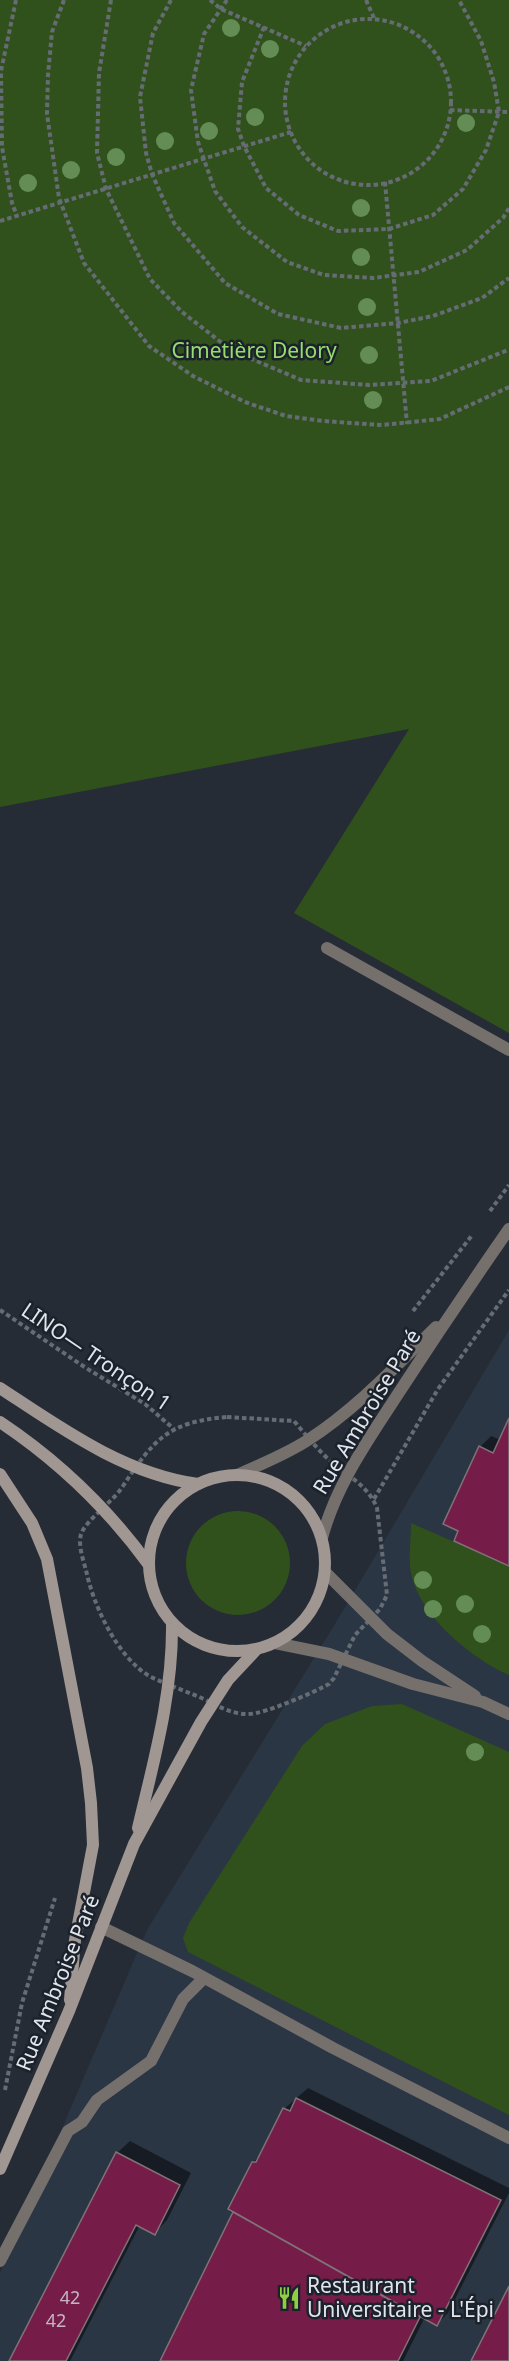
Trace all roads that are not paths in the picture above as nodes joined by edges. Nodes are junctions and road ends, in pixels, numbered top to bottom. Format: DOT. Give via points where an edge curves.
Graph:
graph roads {
  1 [pos="327,948"];
  2 [pos="509,1050"];
  3 [pos="509,1229"];
  4 [pos="453,1309"];
  5 [pos="0,1388"];
  6 [pos="0,1422"];
  7 [pos="0,1474"];
  8 [pos="237,1475"];
  9 [pos="198,1484"];
  10 [pos="322,1538"];
  11 [pos="149,1565"];
  12 [pos="325,1572"];
  13 [pos="172,1623"];
  14 [pos="275,1643"];
  15 [pos="256,1650"];
  16 [pos="483,1702"];
  17 [pos="509,1714"];
  18 [pos="134,1844"];
  19 [pos="101,1927"];
  20 [pos="204,1978"];
  21 [pos="69,2011"];
  22 [pos="509,2138"];
  23 [pos="0,2169"];
  24 [pos="0,2261"];
  1 -- 2 [label="street"];
  3 -- 4 [label="street, Rue Ambroise Paré"];
  4 -- 8 [label="street, Rue Ambroise Paré" via="369,1393 317,1434 281,1456"];
  4 -- 10 [label="street, Rue Ambroise Paré" via="348,1473"];
  5 -- 9 [label="main road" via="58,1426 135,1468"];
  6 -- 11 [label="main road" via="83,1490"];
  7 -- 21 [label="main road" via="32,1523 47,1559 92,1803 93,1845 71,1962"];
  8 -- 9 [label="main road"];
  8 -- 10 [label="main road" via="265,1479 290,1492 315,1520"];
  9 -- 11 [label="main road" via="181,1495 162,1517 151,1545"];
  10 -- 12 [label="main road"];
  11 -- 13 [label="main road" via="155,1596"];
  12 -- 14 [label="main road" via="322,1590 310,1615 298,1629"];
  12 -- 16 [label="street" via="407,1651"];
  13 -- 15 [label="main road" via="206,1646 226,1651"];
  13 -- 18 [label="main road, Rue Ambroise Paré" via="167,1700"];
  14 -- 15 [label="main road"];
  14 -- 16 [label="street" via="329,1654 412,1684"];
  15 -- 18 [label="main road, Rue Ambroise Paré" via="228,1680 201,1722"];
  16 -- 17 [label="street"];
  18 -- 19 [label="main road, Rue Ambroise Paré"];
  19 -- 20 [label="street"];
  19 -- 21 [label="main road, Rue Ambroise Paré"];
  20 -- 22 [label="street"];
  20 -- 24 [label="street" via="183,1999 151,2061 97,2100 82,2122 68,2131"];
  21 -- 23 [label="main road, Rue Ambroise Paré"];
}
